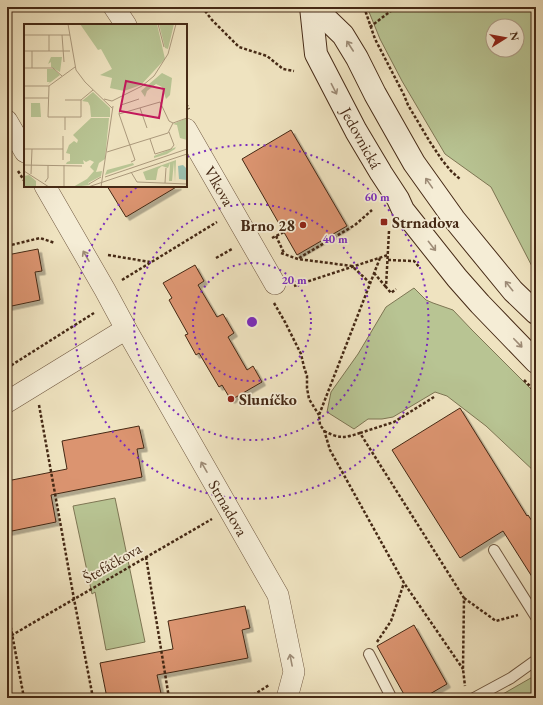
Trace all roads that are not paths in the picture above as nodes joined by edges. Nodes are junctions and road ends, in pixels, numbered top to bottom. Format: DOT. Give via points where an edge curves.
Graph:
graph roads {
  1 [pos="114,7"];
  2 [pos="313,7"];
  3 [pos="125,24"];
  4 [pos="7,121"];
  5 [pos="187,131"];
  6 [pos="24,150"];
  7 [pos="46,187"];
  8 [pos="279,290"];
  9 [pos="536,313"];
  10 [pos="126,329"];
  11 [pos="536,362"];
  12 [pos="7,402"];
  13 [pos="494,550"];
  14 [pos="535,614"];
  15 [pos="369,654"];
  16 [pos="536,660"];
  17 [pos="287,698"];
  18 [pos="390,698"];
  19 [pos="474,698"];
  1 -- 3 [label="street"];
  9 -- 2 [label="main road, Jedovnická, one-way" via="513,291 454,219 414,163 342,35"];
  2 -- 11 [label="main road, Jedovnická, one-way" via="316,54 356,131 403,210 457,278"];
  4 -- 6 [label="street"];
  5 -- 8 [label="street, Vlkova"];
  10 -- 7 [label="street, Strnadova, one-way"];
  10 -- 12 [label="street"];
  17 -- 10 [label="street, Strnadova, one-way" via="294,672 278,595"];
  13 -- 14 [label="lane"];
  15 -- 18 [label="lane"];
  16 -- 19 [label="lane" via="511,678"];
}
